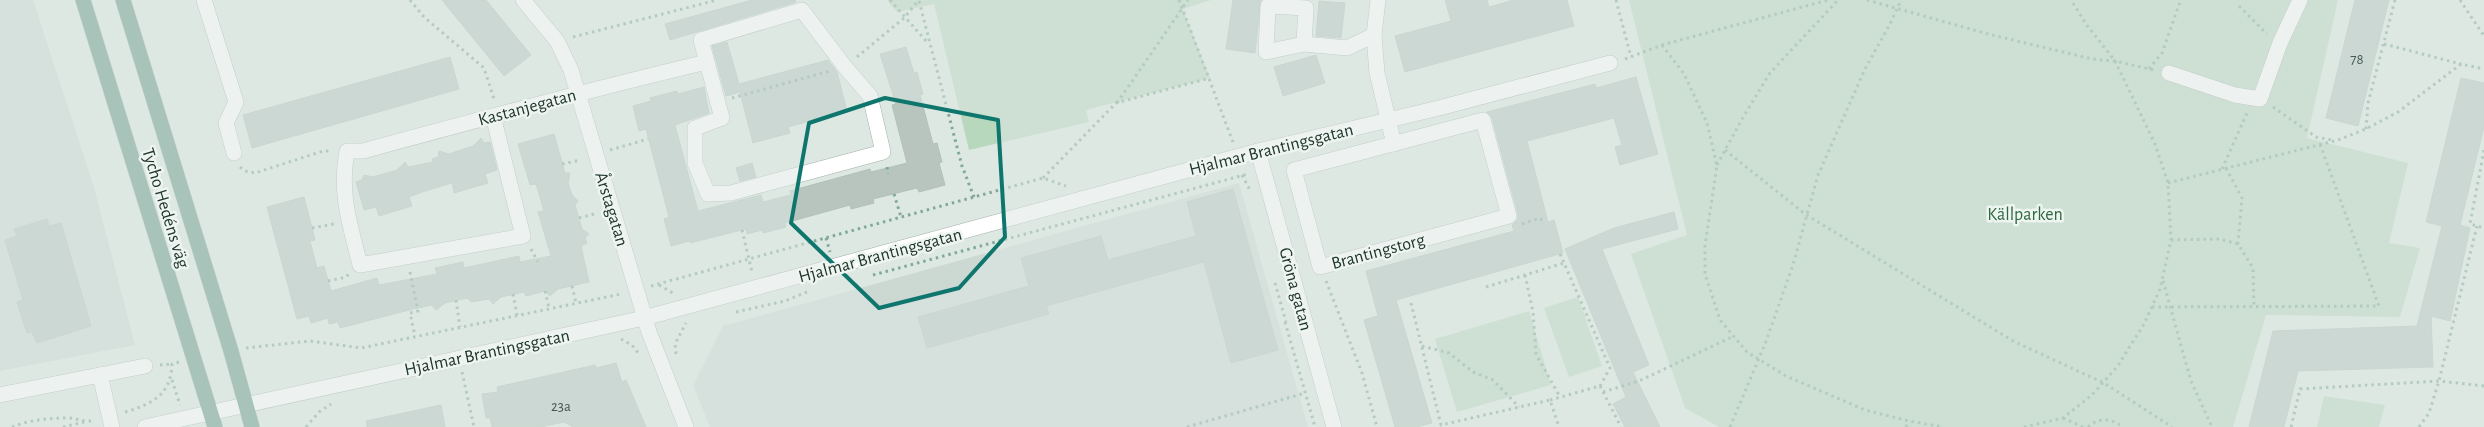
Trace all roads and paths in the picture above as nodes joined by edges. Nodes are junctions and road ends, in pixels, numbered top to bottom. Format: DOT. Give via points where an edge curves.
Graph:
graph roads {
  1 [pos="83,0"];
  2 [pos="124,0"];
  3 [pos="204,0"];
  4 [pos="410,0"];
  5 [pos="523,0"];
  6 [pos="717,0"];
  7 [pos="890,0"];
  8 [pos="1179,0"];
  9 [pos="1188,0"];
  10 [pos="1378,0"];
  11 [pos="1616,0"];
  12 [pos="1828,0"];
  13 [pos="1838,0"];
  14 [pos="1867,0"];
  15 [pos="1901,0"];
  16 [pos="2071,0"];
  17 [pos="2300,0"];
  18 [pos="2395,0"];
  19 [pos="2460,0"];
  20 [pos="2180,2"];
  21 [pos="2239,6"];
  22 [pos="1898,7"];
  23 [pos="1183,9"];
  24 [pos="904,18"];
  25 [pos="1374,35"];
  26 [pos="2484,36"];
  27 [pos="557,41"];
  28 [pos="2280,43"];
  29 [pos="929,44"];
  30 [pos="1304,44"];
  31 [pos="1662,44"];
  32 [pos="2384,44"];
  33 [pos="1631,57"];
  34 [pos="2115,61"];
  35 [pos="707,62"];
  36 [pos="1610,63"];
  37 [pos="2461,64"];
  38 [pos="845,67"];
  39 [pos="2149,69"];
  40 [pos="2484,69"];
  41 [pos="2169,73"];
  42 [pos="1210,78"];
  43 [pos="577,92"];
  44 [pos="2257,98"];
  45 [pos="717,102"];
  46 [pos="1116,103"];
  47 [pos="496,115"];
  48 [pos="1389,120"];
  49 [pos="2366,129"];
  50 [pos="648,139"];
  51 [pos="2338,140"];
  52 [pos="1394,144"];
  53 [pos="2320,144"];
  54 [pos="1725,150"];
  55 [pos="2484,150"];
  56 [pos="347,151"];
  57 [pos="1258,151"];
  58 [pos="234,153"];
  59 [pos="595,154"];
  60 [pos="1238,156"];
  61 [pos="1717,166"];
  62 [pos="2224,169"];
  63 [pos="1263,170"];
  64 [pos="1043,178"];
  65 [pos="2168,184"];
  66 [pos="1069,187"];
  67 [pos="894,194"];
  68 [pos="974,197"];
  69 [pos="1808,216"];
  70 [pos="900,217"];
  71 [pos="350,221"];
  72 [pos="1544,223"];
  73 [pos="1519,225"];
  74 [pos="2477,226"];
  75 [pos="312,228"];
  76 [pos="2484,228"];
  77 [pos="742,230"];
  78 [pos="2171,240"];
  79 [pos="2238,244"];
  80 [pos="1560,254"];
  81 [pos="407,257"];
  82 [pos="749,259"];
  83 [pos="1564,263"];
  84 [pos="1320,266"];
  85 [pos="753,275"];
  86 [pos="1525,275"];
  87 [pos="868,276"];
  88 [pos="2162,279"];
  89 [pos="572,286"];
  90 [pos="1486,287"];
  91 [pos="636,290"];
  92 [pos="545,292"];
  93 [pos="513,294"];
  94 [pos="456,300"];
  95 [pos="576,303"];
  96 [pos="1411,303"];
  97 [pos="2152,307"];
  98 [pos="2170,307"];
  99 [pos="2254,307"];
  100 [pos="549,308"];
  101 [pos="517,315"];
  102 [pos="644,318"];
  103 [pos="687,322"];
  104 [pos="1285,322"];
  105 [pos="460,327"];
  106 [pos="415,336"];
  107 [pos="1734,336"];
  108 [pos="620,339"];
  109 [pos="675,344"];
  110 [pos="1422,346"];
  111 [pos="231,351"];
  112 [pos="640,355"];
  113 [pos="192,359"];
  114 [pos="1758,360"];
  115 [pos="144,366"];
  116 [pos="462,372"];
  117 [pos="100,375"];
  118 [pos="2439,381"];
  119 [pos="2104,383"];
  120 [pos="1600,386"];
  121 [pos="2484,386"];
  122 [pos="1603,392"];
  123 [pos="1305,393"];
  124 [pos="0,395"];
  125 [pos="1560,398"];
  126 [pos="1550,400"];
  127 [pos="245,405"];
  128 [pos="1519,408"];
  129 [pos="2063,418"];
  130 [pos="213,420"];
  131 [pos="111,421"];
  132 [pos="1909,421"];
  133 [pos="85,422"];
  134 [pos="2041,426"];
  135 [pos="12,427"];
  136 [pos="63,427"];
  137 [pos="146,427"];
  138 [pos="252,427"];
  139 [pos="474,427"];
  140 [pos="686,427"];
  141 [pos="1187,427"];
  142 [pos="1315,427"];
  143 [pos="1334,427"];
  144 [pos="1377,427"];
  145 [pos="1559,427"];
  146 [pos="1621,427"];
  147 [pos="1730,427"];
  148 [pos="1906,427"];
  149 [pos="1943,427"];
  150 [pos="2024,427"];
  151 [pos="2083,427"];
  152 [pos="2088,427"];
  153 [pos="2123,427"];
  154 [pos="2172,427"];
  155 [pos="2212,427"];
  156 [pos="2291,427"];
  157 [pos="2419,427"];
  1 -- 113 [label="main road, Tycho Hedéns väg"];
  2 -- 111 [label="main road, Tycho Hedéns väg"];
  3 -- 58 [label="street" via="236,102 226,123"];
  4 -- 47 [label="path" via="424,17 484,68"];
  5 -- 27 [label="street, Årstagatan"];
  6 -- 27 [label="path"];
  7 -- 24 [label="path"];
  8 -- 23 [label="path"];
  9 -- 23 [label="path"];
  10 -- 25 [label="street"];
  11 -- 33 [label="path"];
  12 -- 31 [label="path"];
  13 -- 54 [label="path" via="1770,73"];
  14 -- 22 [label="path"];
  15 -- 22 [label="path"];
  16 -- 34 [label="path"];
  17 -- 28 [label="street"];
  18 -- 32 [label="path"];
  19 -- 26 [label="path"];
  20 -- 39 [label="path" via="2162,53"];
  21 -- 28 [label="path"];
  22 -- 34 [label="path" via="2006,39 2092,59"];
  22 -- 69 [label="path" via="1845,109 1818,175"];
  23 -- 42 [label="path"];
  23 -- 46 [label="path"];
  24 -- 29 [label="path"];
  24 -- 29 [label="path" via="919,0"];
  24 -- 38 [label="path"];
  25 -- 30 [label="street" via="1347,48"];
  25 -- 48 [label="street" via="1379,84"];
  27 -- 43 [label="street, Årstagatan"];
  28 -- 44 [label="street"];
  29 -- 68 [label="path" via="962,166"];
  31 -- 33 [label="path"];
  31 -- 61 [label="path" via="1684,74 1707,123"];
  32 -- 37 [label="path"];
  32 -- 49 [label="path" via="2368,103"];
  33 -- 36 [label="path"];
  34 -- 39 [label="path"];
  34 -- 65 [label="path" via="2155,144"];
  35 -- 38 [label="street" via="701,40 802,10"];
  35 -- 43 [label="street, Kastanjegatan"];
  35 -- 45 [label="street"];
  36 -- 48 [label="street, Hjalmar Brantingsgatan"];
  37 -- 40 [label="path"];
  37 -- 49 [label="path" via="2398,112"];
  38 -- 45 [label="path"];
  38 -- 45 [label="street" via="870,96 883,152 732,193 708,194 695,163 695,128 722,118"];
  39 -- 41 [label="path"];
  41 -- 44 [label="street" via="2235,96"];
  42 -- 46 [label="path"];
  42 -- 60 [label="path"];
  43 -- 47 [label="street, Kastanjegatan"];
  43 -- 59 [label="street, Årstagatan"];
  44 -- 51 [label="path" via="2316,137"];
  44 -- 62 [label="path"];
  46 -- 64 [label="path"];
  47 -- 56 [label="street, Kastanjegatan" via="363,151"];
  47 -- 81 [label="street" via="523,236"];
  48 -- 52 [label="street"];
  48 -- 57 [label="street, Hjalmar Brantingsgatan"];
  49 -- 51 [label="path"];
  50 -- 59 [label="path"];
  51 -- 53 [label="path"];
  52 -- 84 [label="street, Brantingstorg" via="1294,170"];
  52 -- 84 [label="street, Brantingstorg" via="1483,120 1509,216"];
  53 -- 62 [label="path"];
  53 -- 99 [label="path" via="2379,306"];
  54 -- 61 [label="path"];
  54 -- 69 [label="path"];
  55 -- 74 [label="path" via="2470,224"];
  56 -- 58 [label="path" via="323,151 255,173 238,165"];
  56 -- 71 [label="street" via="343,174"];
  57 -- 60 [label="street, Hjalmar Brantingsgatan"];
  57 -- 63 [label="street, Gröna gatan"];
  59 -- 91 [label="street, Årstagatan"];
  60 -- 102 [label="street, Hjalmar Brantingsgatan"];
  61 -- 107 [label="path" via="1705,246 1705,274 1720,320"];
  62 -- 65 [label="path"];
  62 -- 79 [label="path" via="2242,198"];
  63 -- 87 [label="path"];
  63 -- 143 [label="street, Gröna gatan"];
  64 -- 66 [label="path"];
  64 -- 68 [label="path"];
  65 -- 78 [label="path"];
  67 -- 70 [label="path"];
  68 -- 70 [label="path"];
  69 -- 114 [label="path"];
  69 -- 119 [label="path" via="2013,341"];
  70 -- 82 [label="path"];
  71 -- 75 [label="path"];
  71 -- 81 [label="street" via="360,265"];
  72 -- 73 [label="path" via="1540,218"];
  74 -- 76 [label="path"];
  74 -- 118 [label="path"];
  77 -- 82 [label="path"];
  78 -- 79 [label="path" via="2220,239"];
  78 -- 88 [label="path"];
  79 -- 99 [label="path" via="2252,268"];
  80 -- 83 [label="path"];
  81 -- 106 [label="path" via="418,311 410,313"];
  82 -- 85 [label="path"];
  82 -- 91 [label="path"];
  83 -- 86 [label="path"];
  83 -- 120 [label="path" via="1610,368"];
  84 -- 144 [label="path" via="1362,373"];
  86 -- 90 [label="path"];
  86 -- 125 [label="path" via="1533,312 1536,354"];
  88 -- 97 [label="path"];
  88 -- 98 [label="path"];
  89 -- 95 [label="path"];
  91 -- 95 [label="path"];
  91 -- 102 [label="street, Årstagatan"];
  92 -- 100 [label="path"];
  93 -- 101 [label="path"];
  94 -- 105 [label="path"];
  95 -- 100 [label="path"];
  96 -- 110 [label="path"];
  97 -- 98 [label="path"];
  97 -- 119 [label="path" via="2122,360"];
  98 -- 99 [label="path"];
  98 -- 155 [label="path" via="2191,381"];
  100 -- 101 [label="path"];
  101 -- 105 [label="path"];
  102 -- 127 [label="street, Hjalmar Brantingsgatan"];
  102 -- 140 [label="street, Årstagatan"];
  103 -- 109 [label="path"];
  104 -- 123 [label="path"];
  105 -- 106 [label="path"];
  106 -- 111 [label="path" via="361,348 310,341"];
  107 -- 114 [label="path"];
  107 -- 122 [label="path" via="1639,381"];
  108 -- 112 [label="path" via="632,345"];
  110 -- 128 [label="path" via="1449,353 1473,372 1493,380"];
  110 -- 128 [label="path" via="1442,425"];
  111 -- 127 [label="main road, Tycho Hedéns väg"];
  113 -- 130 [label="main road, Tycho Hedéns väg"];
  113 -- 131 [label="path" via="172,364 172,380 154,400"];
  114 -- 132 [label="path" via="1828,396"];
  114 -- 147 [label="path"];
  115 -- 117 [label="street"];
  116 -- 139 [label="path"];
  117 -- 124 [label="street"];
  117 -- 131 [label="street"];
  118 -- 121 [label="path"];
  118 -- 156 [label="path" via="2300,389"];
  118 -- 157 [label="path" via="2429,412"];
  119 -- 129 [label="path"];
  119 -- 154 [label="path"];
  120 -- 122 [label="path"];
  120 -- 125 [label="path"];
  122 -- 146 [label="path"];
  123 -- 141 [label="path"];
  123 -- 142 [label="path"];
  125 -- 126 [label="path"];
  126 -- 128 [label="path"];
  126 -- 145 [label="path"];
  127 -- 130 [label="street, Hjalmar Brantingsgatan"];
  127 -- 138 [label="main road, Tycho Hedéns väg"];
  129 -- 134 [label="path"];
  129 -- 151 [label="path"];
  130 -- 137 [label="street, Hjalmar Brantingsgatan"];
  131 -- 133 [label="path"];
  132 -- 148 [label="path"];
  132 -- 149 [label="path"];
  133 -- 135 [label="path" via="69,418 25,422"];
  133 -- 136 [label="path"];
  134 -- 150 [label="path"];
  152 -- 153 [label="path" via="2100,420 2109,420"];
}
